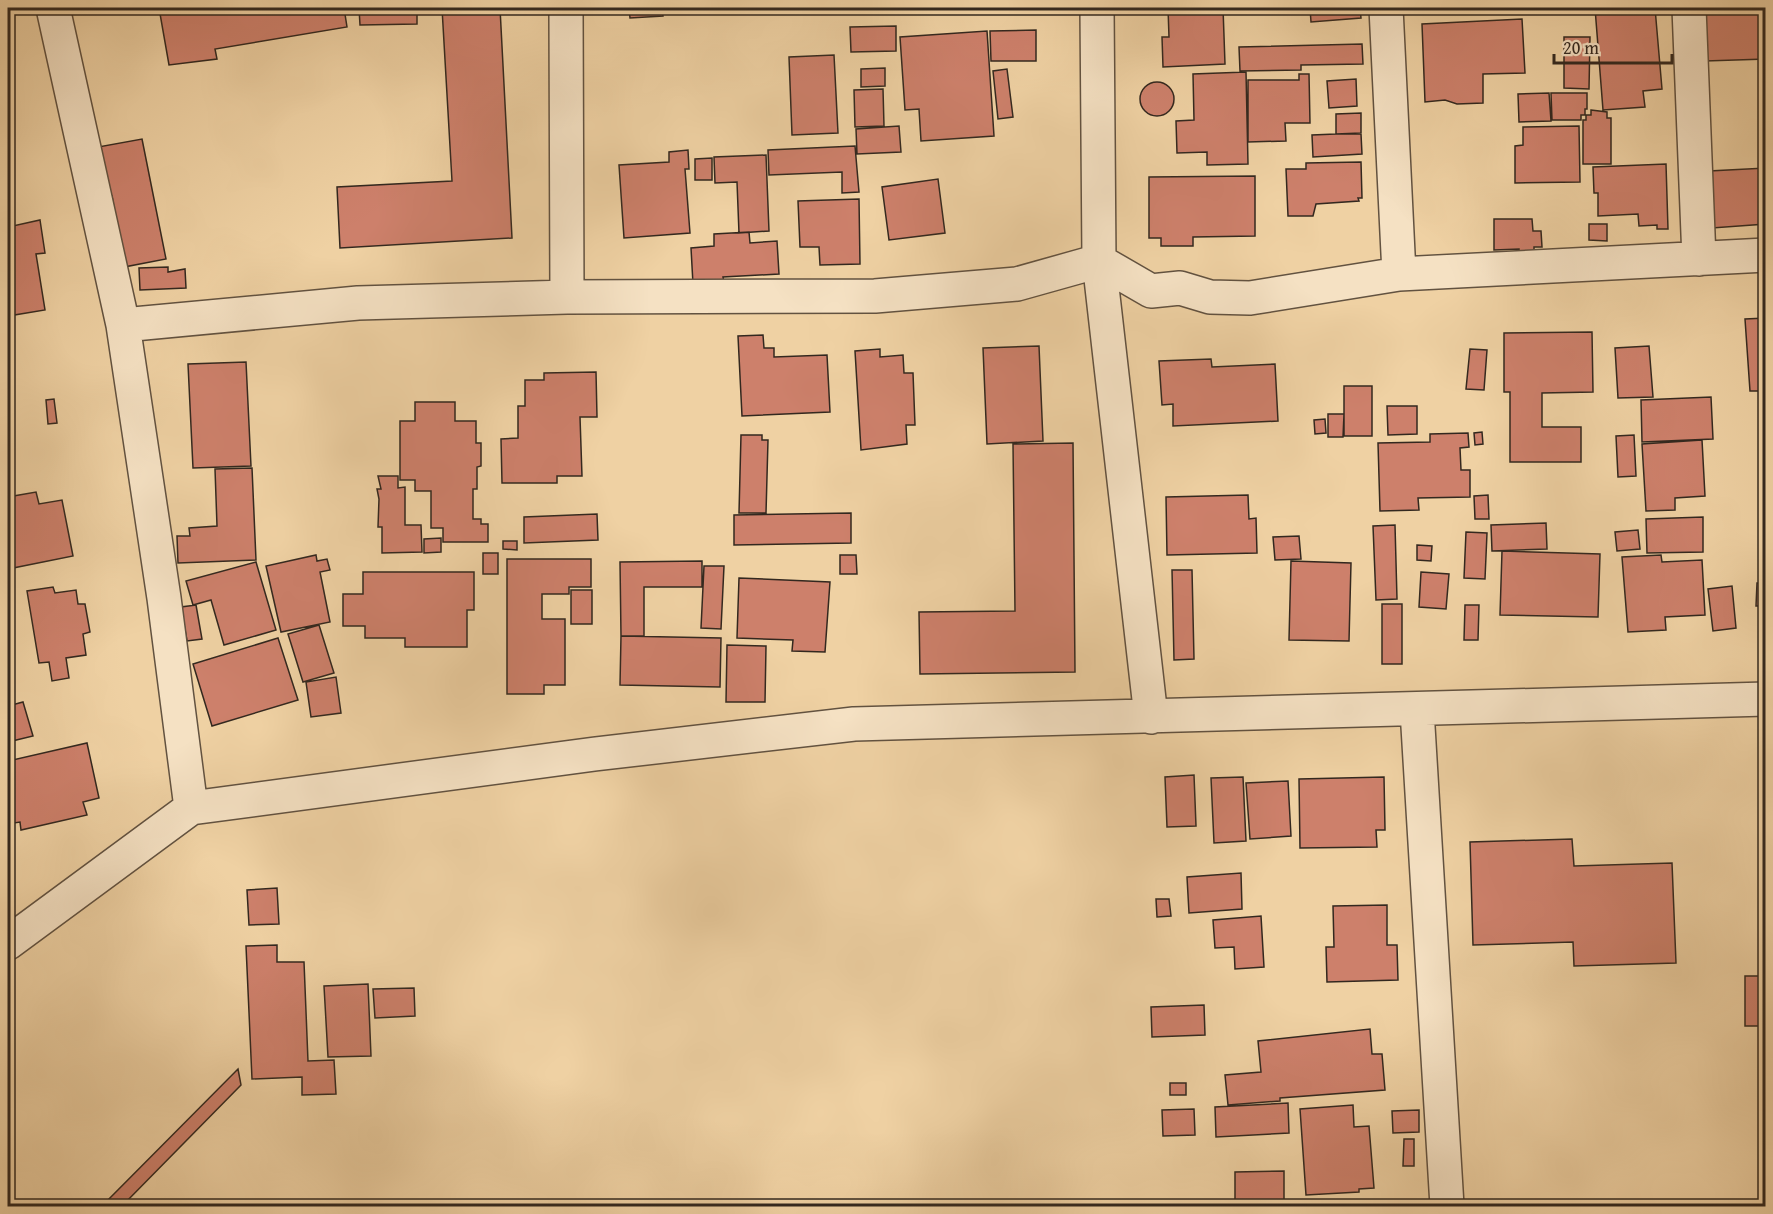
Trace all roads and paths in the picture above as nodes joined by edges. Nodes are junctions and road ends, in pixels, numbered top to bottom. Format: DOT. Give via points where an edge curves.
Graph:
graph roads {
  1 [pos="53,8"];
  2 [pos="566,8"];
  3 [pos="1096,8"];
  4 [pos="1386,8"];
  5 [pos="1689,8"];
  6 [pos="1766,255"];
  7 [pos="1699,259"];
  8 [pos="1099,261"];
  9 [pos="1399,274"];
  10 [pos="567,297"];
  11 [pos="123,325"];
  12 [pos="1766,699"];
  13 [pos="1418,710"];
  14 [pos="1151,717"];
  15 [pos="191,808"];
  16 [pos="8,943"];
  17 [pos="1447,1206"];
  1 -- 11 [label="street"];
  2 -- 10 [label="street"];
  3 -- 8 [label="street"];
  4 -- 9 [label="street"];
  5 -- 7 [label="street"];
  6 -- 7 [label="street"];
  7 -- 9 [label="street"];
  8 -- 9 [label="street" via="1151,291 1180,288 1210,297 1250,298"];
  8 -- 10 [label="street" via="1017,284 875,296"];
  8 -- 14 [label="street"];
  10 -- 11 [label="street" via="358,303"];
  11 -- 15 [label="street"];
  12 -- 13 [label="street"];
  13 -- 14 [label="street"];
  13 -- 17 [label="street"];
  14 -- 15 [label="street" via="854,724"];
  15 -- 16 [label="street"];
}
